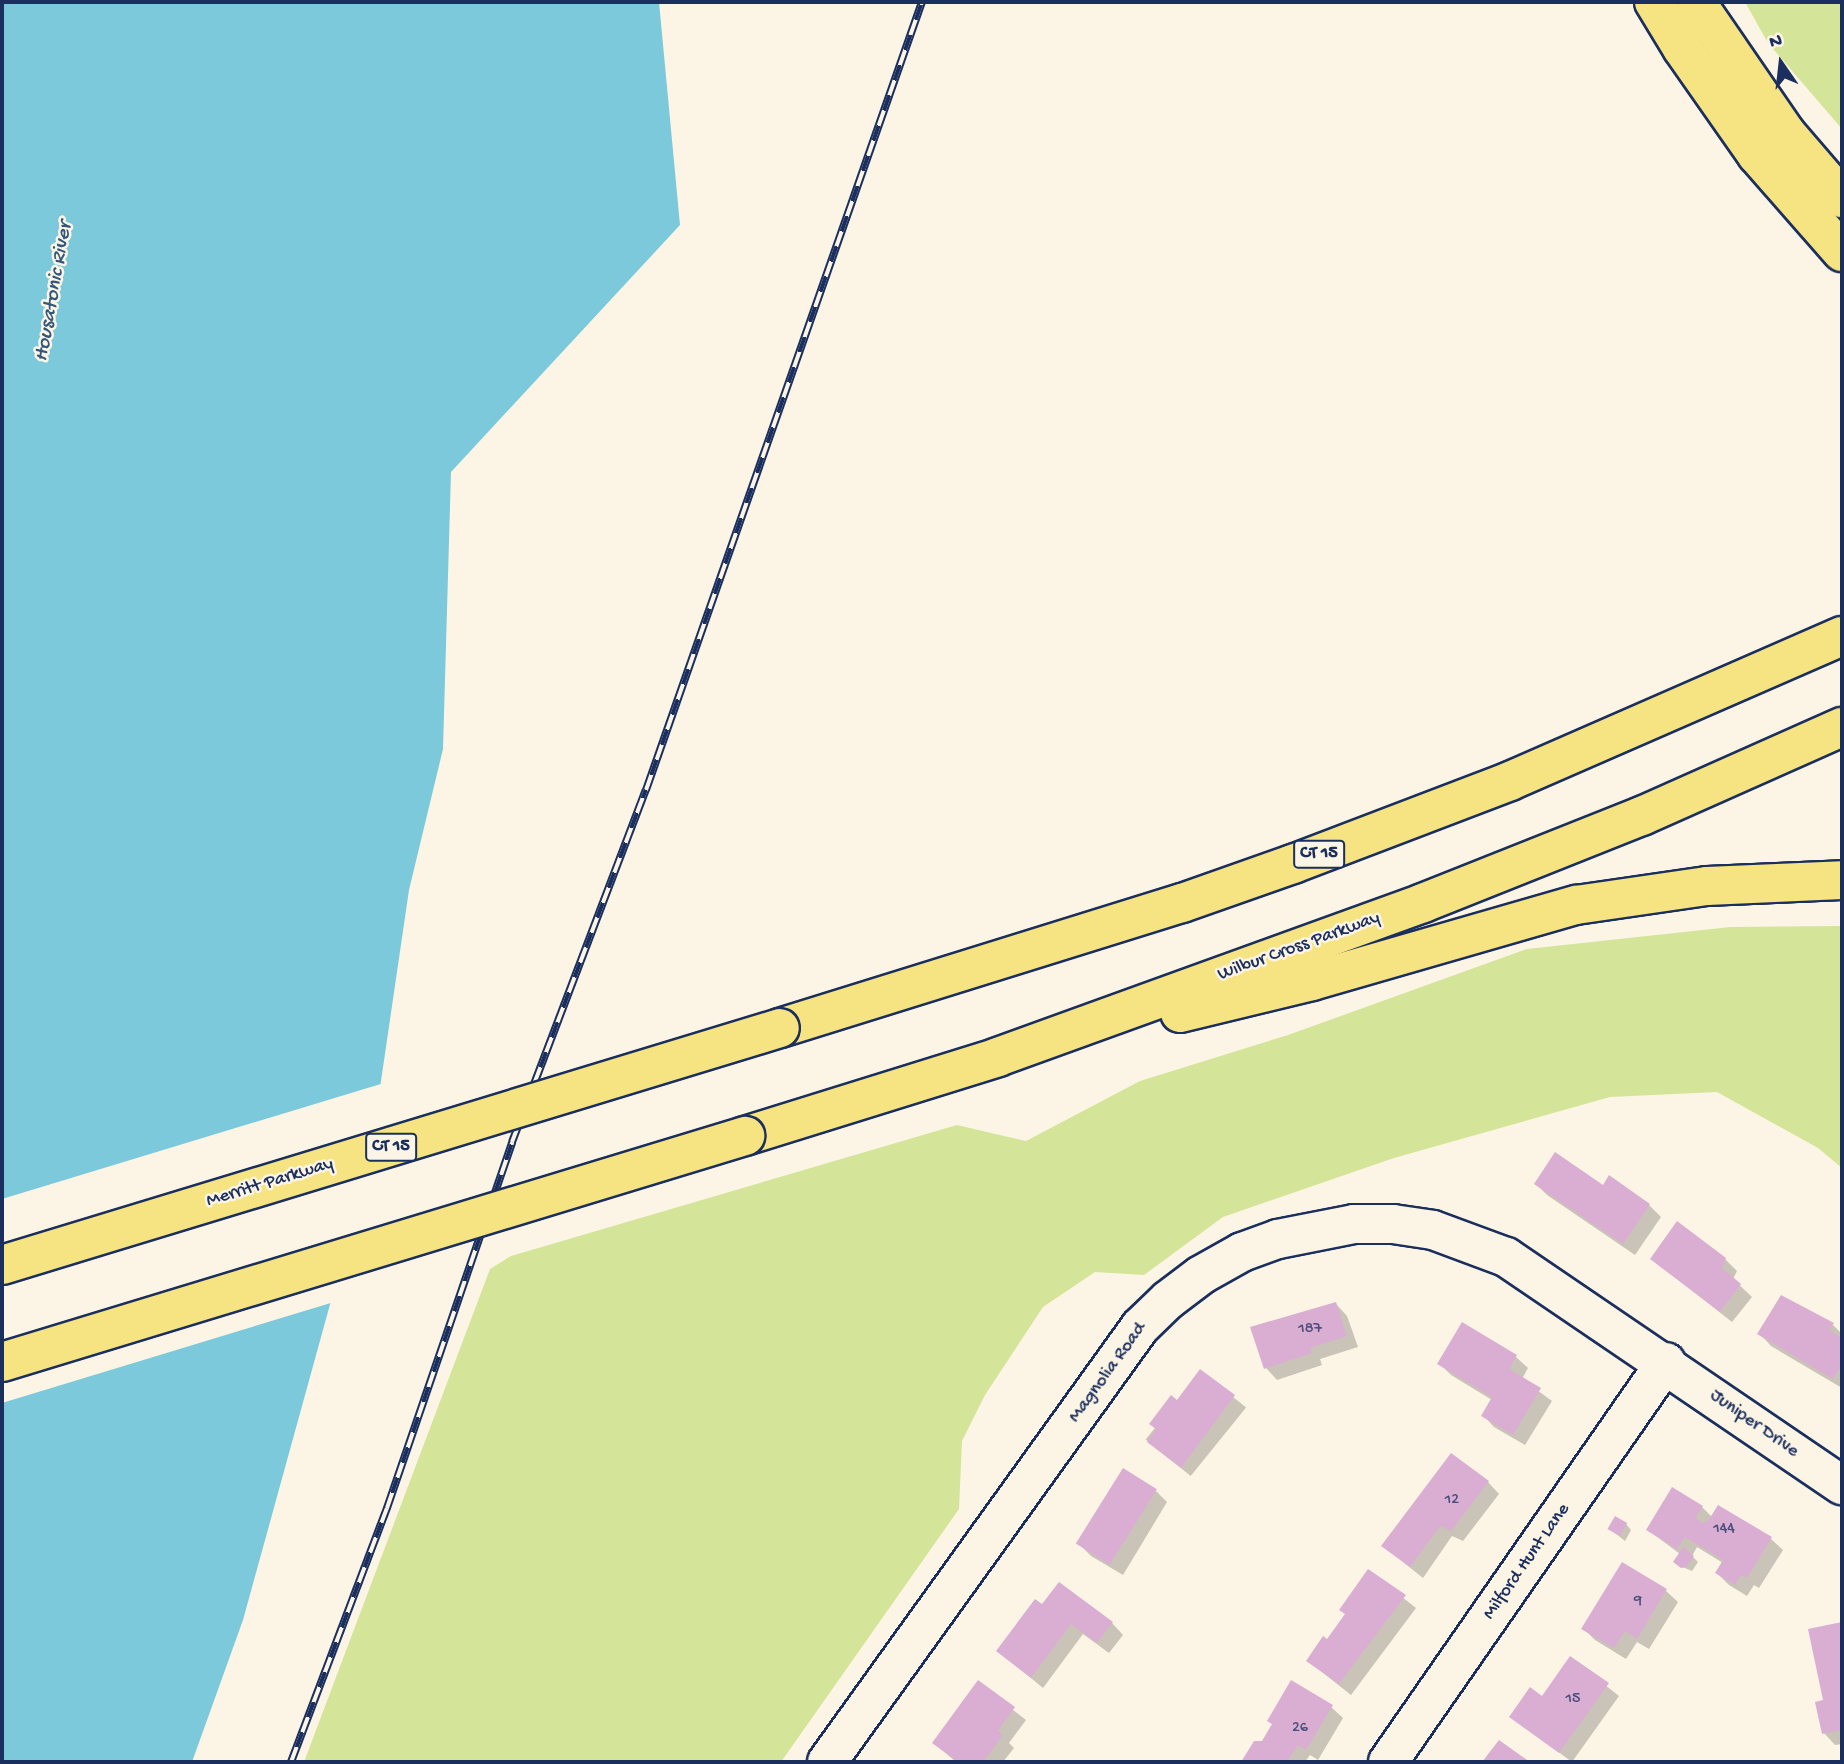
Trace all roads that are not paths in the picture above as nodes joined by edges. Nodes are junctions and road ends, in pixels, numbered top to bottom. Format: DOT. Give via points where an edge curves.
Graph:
graph roads {
  1 [pos="1654,2"];
  2 [pos="1696,2"];
  3 [pos="1842,198"];
  4 [pos="1842,251"];
  5 [pos="1842,636"];
  6 [pos="1842,727"];
  7 [pos="1842,880"];
  8 [pos="998,1057"];
  9 [pos="2,1265"];
  10 [pos="2,1362"];
  11 [pos="1666,1362"];
  12 [pos="1842,1485"];
  13 [pos="827,1762"];
  14 [pos="1388,1762"];
  1 -- 4 [label="highway" via="1749,145"];
  2 -- 3 [label="highway" via="1786,133"];
  5 -- 9 [label="highway, Merritt Parkway / CT 15, bridge" via="1535,771 1293,864 780,1028"];
  6 -- 8 [label="highway, Wilbur Cross Parkway" via="1535,860"];
  7 -- 8 [label="highway" via="1707,886 1577,905 1312,981"];
  8 -- 10 [label="highway, Wilbur Cross Parkway, bridge"];
  11 -- 12 [label="street, Juniper Drive"];
  11 -- 13 [label="street, Magnolia Road" via="1506,1257 1433,1230 1354,1224 1303,1233 1242,1252 1201,1275 1140,1327"];
  11 -- 14 [label="street, Milford Hunt Lane"];
}
